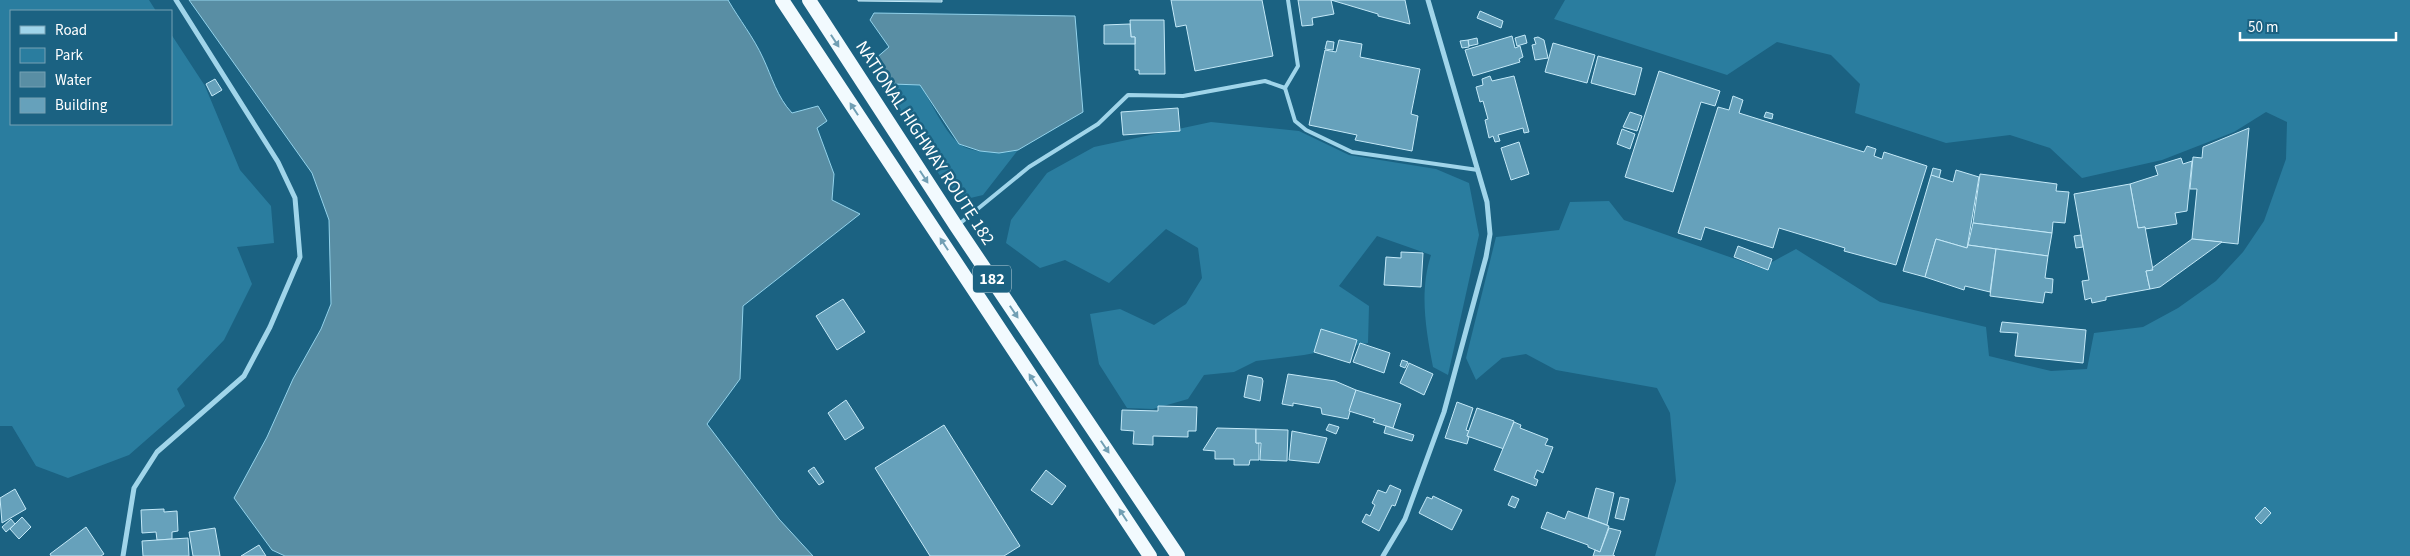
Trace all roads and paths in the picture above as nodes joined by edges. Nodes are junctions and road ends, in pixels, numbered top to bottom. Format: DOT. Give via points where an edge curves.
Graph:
graph roads {
  1 [pos="176,0"];
  2 [pos="782,0"];
  3 [pos="809,0"];
  4 [pos="1288,0"];
  5 [pos="1428,0"];
  6 [pos="1285,88"];
  7 [pos="1478,170"];
  8 [pos="956,226"];
  9 [pos="122,556"];
  10 [pos="1150,556"];
  11 [pos="1178,556"];
  12 [pos="1383,556"];
  1 -- 9 [label="street" via="278,162 295,198 300,257 270,327 244,376 157,452 134,488"];
  10 -- 2 [label="highway, 182, one-way"];
  3 -- 8 [label="highway, NATIONAL HIGHWAY ROUTE 182 / 182, one-way"];
  4 -- 6 [label="lane" via="1298,66"];
  5 -- 7 [label="street"];
  6 -- 7 [label="lane" via="1295,120 1306,130 1352,152"];
  6 -- 8 [label="lane" via="1265,81 1183,96 1128,95 1098,124 1029,167"];
  7 -- 12 [label="street" via="1487,202 1490,234 1486,257 1444,412 1405,519"];
  8 -- 11 [label="highway, NATIONAL HIGHWAY ROUTE 182 / 182, one-way"];
}
